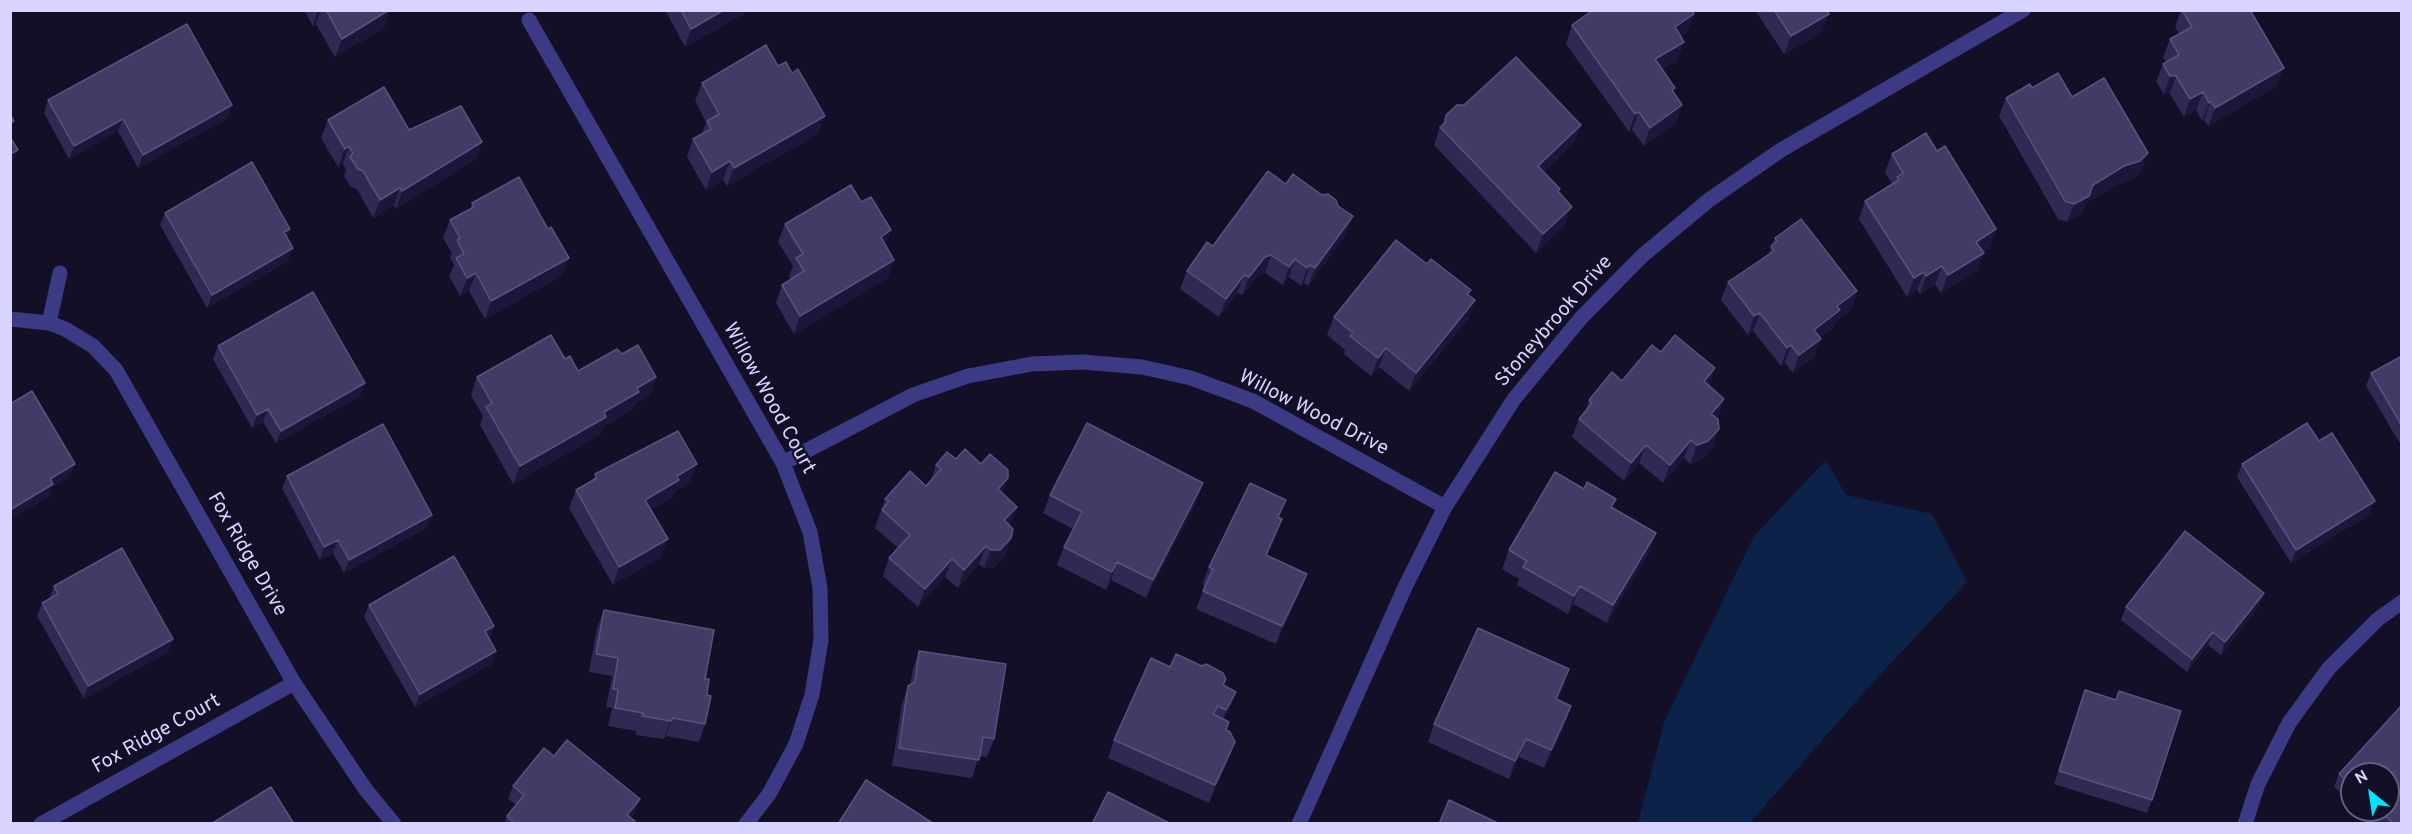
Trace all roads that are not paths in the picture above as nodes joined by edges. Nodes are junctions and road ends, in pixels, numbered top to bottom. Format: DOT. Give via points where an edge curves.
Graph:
graph roads {
  1 [pos="2023,10"];
  2 [pos="530,20"];
  3 [pos="60,273"];
  4 [pos="10,319"];
  5 [pos="49,324"];
  6 [pos="783,463"];
  7 [pos="1445,507"];
  8 [pos="2402,602"];
  9 [pos="294,682"];
  10 [pos="41,824"];
  11 [pos="394,824"];
  12 [pos="746,824"];
  13 [pos="1299,824"];
  14 [pos="2245,824"];
  1 -- 7 [label="street, Stoneybrook Drive" via="1781,150 1709,200 1642,256 1581,318 1514,399"];
  2 -- 6 [label="street, Willow Wood Court"];
  3 -- 5 [label="street"];
  4 -- 5 [label="street, Fox Ridge Drive"];
  5 -- 9 [label="street, Fox Ridge Drive" via="93,346 116,370"];
  6 -- 7 [label="street, Willow Wood Drive" via="904,399 968,376 1032,364 1083,362 1142,367 1191,378 1253,401"];
  6 -- 12 [label="street, Willow Wood Court" via="810,532 820,588 821,640 812,695 796,744 769,794"];
  7 -- 13 [label="street, Stoneybrook Drive"];
  8 -- 14 [label="street" via="2330,668 2289,723 2258,783"];
  9 -- 10 [label="street, Fox Ridge Court"];
  9 -- 11 [label="street, Fox Ridge Drive" via="366,790"];
}
